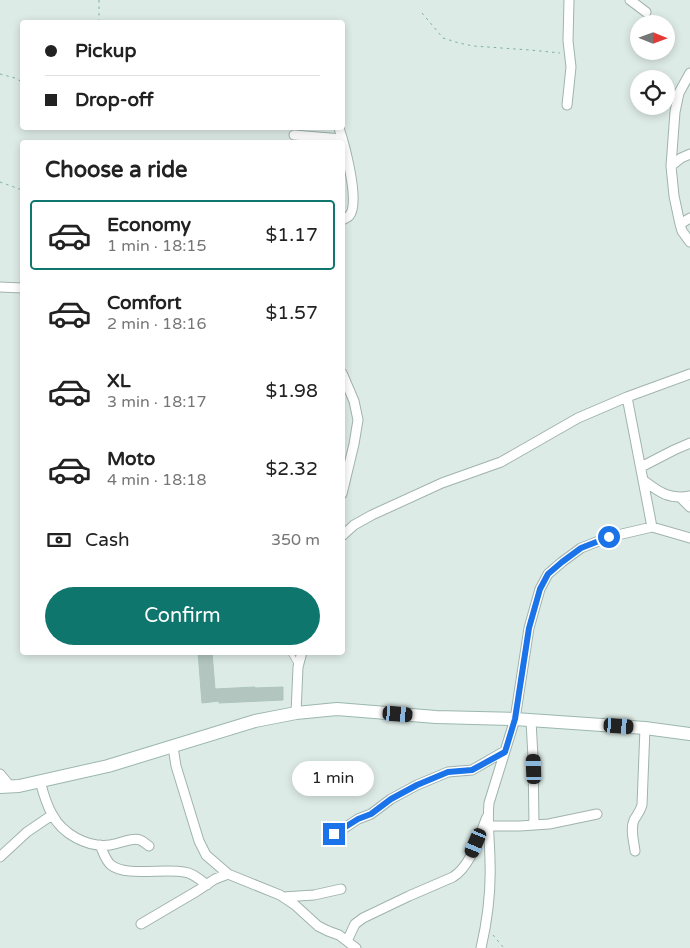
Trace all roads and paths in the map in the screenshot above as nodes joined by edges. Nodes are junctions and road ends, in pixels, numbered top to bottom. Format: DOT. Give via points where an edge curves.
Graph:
graph roads {
  1 [pos="98,0"];
  2 [pos="569,0"];
  3 [pos="630,0"];
  4 [pos="646,12"];
  5 [pos="422,14"];
  6 [pos="99,20"];
  7 [pos="570,55"];
  8 [pos="690,73"];
  9 [pos="0,74"];
  10 [pos="20,81"];
  11 [pos="567,105"];
  12 [pos="340,130"];
  13 [pos="294,135"];
  14 [pos="342,139"];
  15 [pos="345,150"];
  16 [pos="690,154"];
  17 [pos="672,166"];
  18 [pos="0,182"];
  19 [pos="20,189"];
  20 [pos="345,218"];
  21 [pos="690,218"];
  22 [pos="680,224"];
  23 [pos="690,242"];
  24 [pos="0,287"];
  25 [pos="20,288"];
  26 [pos="690,374"];
  27 [pos="345,379"];
  28 [pos="627,396"];
  29 [pos="690,443"];
  30 [pos="641,467"];
  31 [pos="643,480"];
  32 [pos="345,482"];
  33 [pos="690,496"];
  34 [pos="680,497"];
  35 [pos="690,507"];
  36 [pos="652,527"];
  37 [pos="345,533"];
  38 [pos="690,538"];
  39 [pos="292,655"];
  40 [pos="301,655"];
  41 [pos="298,667"];
  42 [pos="296,713"];
  43 [pos="515,719"];
  44 [pos="531,721"];
  45 [pos="645,728"];
  46 [pos="690,734"];
  47 [pos="173,747"];
  48 [pos="505,752"];
  49 [pos="0,774"];
  50 [pos="40,781"];
  51 [pos="5,787"];
  52 [pos="488,814"];
  53 [pos="597,814"];
  54 [pos="52,815"];
  55 [pos="488,826"];
  56 [pos="534,826"];
  57 [pos="334,834"];
  58 [pos="100,845"];
  59 [pos="149,846"];
  60 [pos="635,851"];
  61 [pos="0,857"];
  62 [pos="228,874"];
  63 [pos="207,885"];
  64 [pos="341,889"];
  65 [pos="283,897"];
  66 [pos="141,924"];
  67 [pos="485,924"];
  68 [pos="347,941"];
  69 [pos="356,948"];
  70 [pos="480,948"];
  71 [pos="504,948"];
  1 -- 6 [label="path"];
  2 -- 7 [label="street"];
  3 -- 4 [label="street"];
  5 -- 7 [label="path" via="443,38 459,43"];
  7 -- 11 [label="street"];
  8 -- 17 [label="street" via="679,94 675,112"];
  9 -- 10 [label="path"];
  12 -- 14 [label="street"];
  13 -- 14 [label="street"];
  15 -- 20 [label="street" via="354,196 350,216"];
  16 -- 17 [label="street"];
  17 -- 22 [label="street"];
  18 -- 19 [label="path"];
  21 -- 22 [label="street"];
  22 -- 23 [label="street"];
  24 -- 25 [label="street"];
  26 -- 28 [label="street"];
  27 -- 32 [label="street" via="358,420"];
  28 -- 30 [label="street"];
  28 -- 37 [label="street" via="578,418 501,462 442,483 372,515"];
  29 -- 30 [label="street"];
  30 -- 31 [label="street"];
  31 -- 34 [label="street" via="657,491"];
  31 -- 36 [label="street"];
  33 -- 34 [label="street"];
  34 -- 35 [label="street"];
  36 -- 38 [label="street"];
  36 -- 43 [label="street" via="609,537 581,548 548,574 540,589 529,628"];
  39 -- 41 [label="lane"];
  40 -- 41 [label="street"];
  41 -- 42 [label="street"];
  42 -- 43 [label="street" via="337,709"];
  42 -- 47 [label="street" via="255,720"];
  43 -- 44 [label="street"];
  43 -- 48 [label="street"];
  44 -- 45 [label="street"];
  44 -- 56 [label="street"];
  45 -- 46 [label="street"];
  45 -- 60 [label="street" via="642,805 632,826"];
  47 -- 50 [label="street"];
  47 -- 62 [label="street" via="199,841 206,855"];
  48 -- 52 [label="street"];
  48 -- 57 [label="street" via="472,770 448,772 417,785"];
  49 -- 51 [label="street"];
  50 -- 51 [label="street"];
  50 -- 54 [label="street"];
  52 -- 55 [label="street"];
  52 -- 68 [label="street" via="472,853 459,874 363,918 355,924"];
  53 -- 56 [label="street"];
  54 -- 58 [label="street" via="58,824 83,842"];
  54 -- 61 [label="street"];
  55 -- 56 [label="street"];
  55 -- 67 [label="street" via="490,881"];
  58 -- 59 [label="street" via="135,839"];
  58 -- 63 [label="street" via="112,866 123,870 183,872 192,874"];
  62 -- 63 [label="street"];
  62 -- 65 [label="street"];
  63 -- 66 [label="street"];
  64 -- 65 [label="street"];
  65 -- 68 [label="street" via="322,928 339,934"];
  67 -- 70 [label="street"];
  67 -- 71 [label="path"];
  68 -- 69 [label="street"];
}
